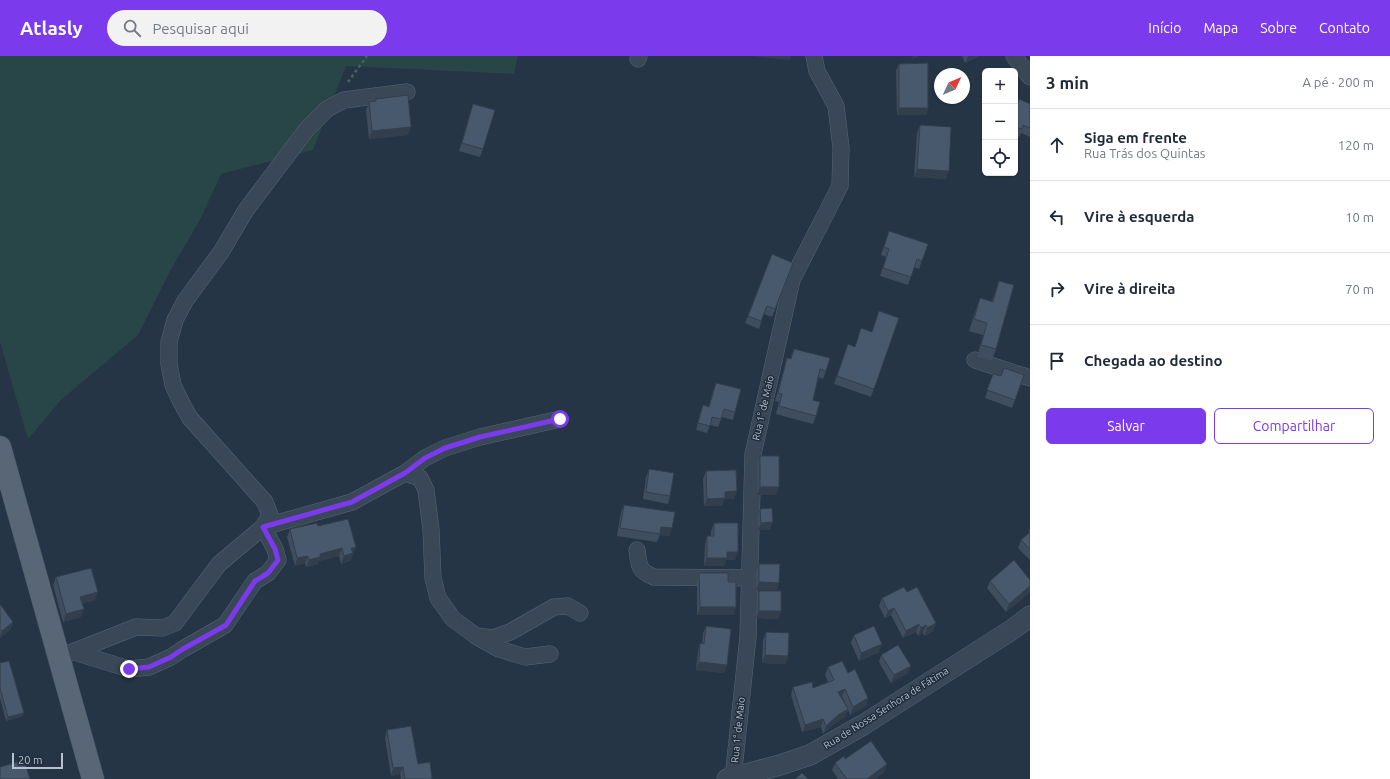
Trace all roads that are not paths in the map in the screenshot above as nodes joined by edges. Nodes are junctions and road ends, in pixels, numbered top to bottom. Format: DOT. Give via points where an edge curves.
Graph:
graph roads {
  1 [pos="814,56"];
  2 [pos="1014,56"];
  3 [pos="1030,77"];
  4 [pos="407,92"];
  5 [pos="975,360"];
  6 [pos="1030,378"];
  7 [pos="560,419"];
  8 [pos="0,447"];
  9 [pos="405,473"];
  10 [pos="263,527"];
  11 [pos="637,550"];
  12 [pos="750,578"];
  13 [pos="580,613"];
  14 [pos="1030,616"];
  15 [pos="476,636"];
  16 [pos="550,654"];
  17 [pos="67,655"];
  18 [pos="93,779"];
  19 [pos="736,779"];
  1 -- 12 [label="street, Rua 1° de Maio" via="818,71 836,106 842,148 840,186 792,280 753,454"];
  2 -- 3 [label="street"];
  4 -- 10 [label="street" via="344,100 327,109 307,129 246,210 175,320 169,342 169,364 173,385 190,418 266,502 270,515"];
  5 -- 6 [label="street"];
  7 -- 9 [label="street" via="480,437 445,448 425,458"];
  8 -- 17 [label="main road"];
  9 -- 10 [label="street" via="352,502"];
  9 -- 15 [label="street" via="420,478 426,490 433,578 438,598 454,619"];
  10 -- 17 [label="street" via="220,564 175,623 163,628 136,628"];
  10 -- 17 [label="street" via="278,560 268,573 255,581 226,625 149,667 129,669"];
  11 -- 12 [label="street" via="639,566 645,574"];
  12 -- 19 [label="street, Rua 1° de Maio" via="748,637"];
  13 -- 15 [label="street" via="568,606 554,607 510,632 493,638"];
  14 -- 19 [label="street, Rua de Nossa Senhora de Fátima" via="863,725 810,755"];
  15 -- 16 [label="street" via="499,650 525,657"];
  17 -- 18 [label="main road"];
}
